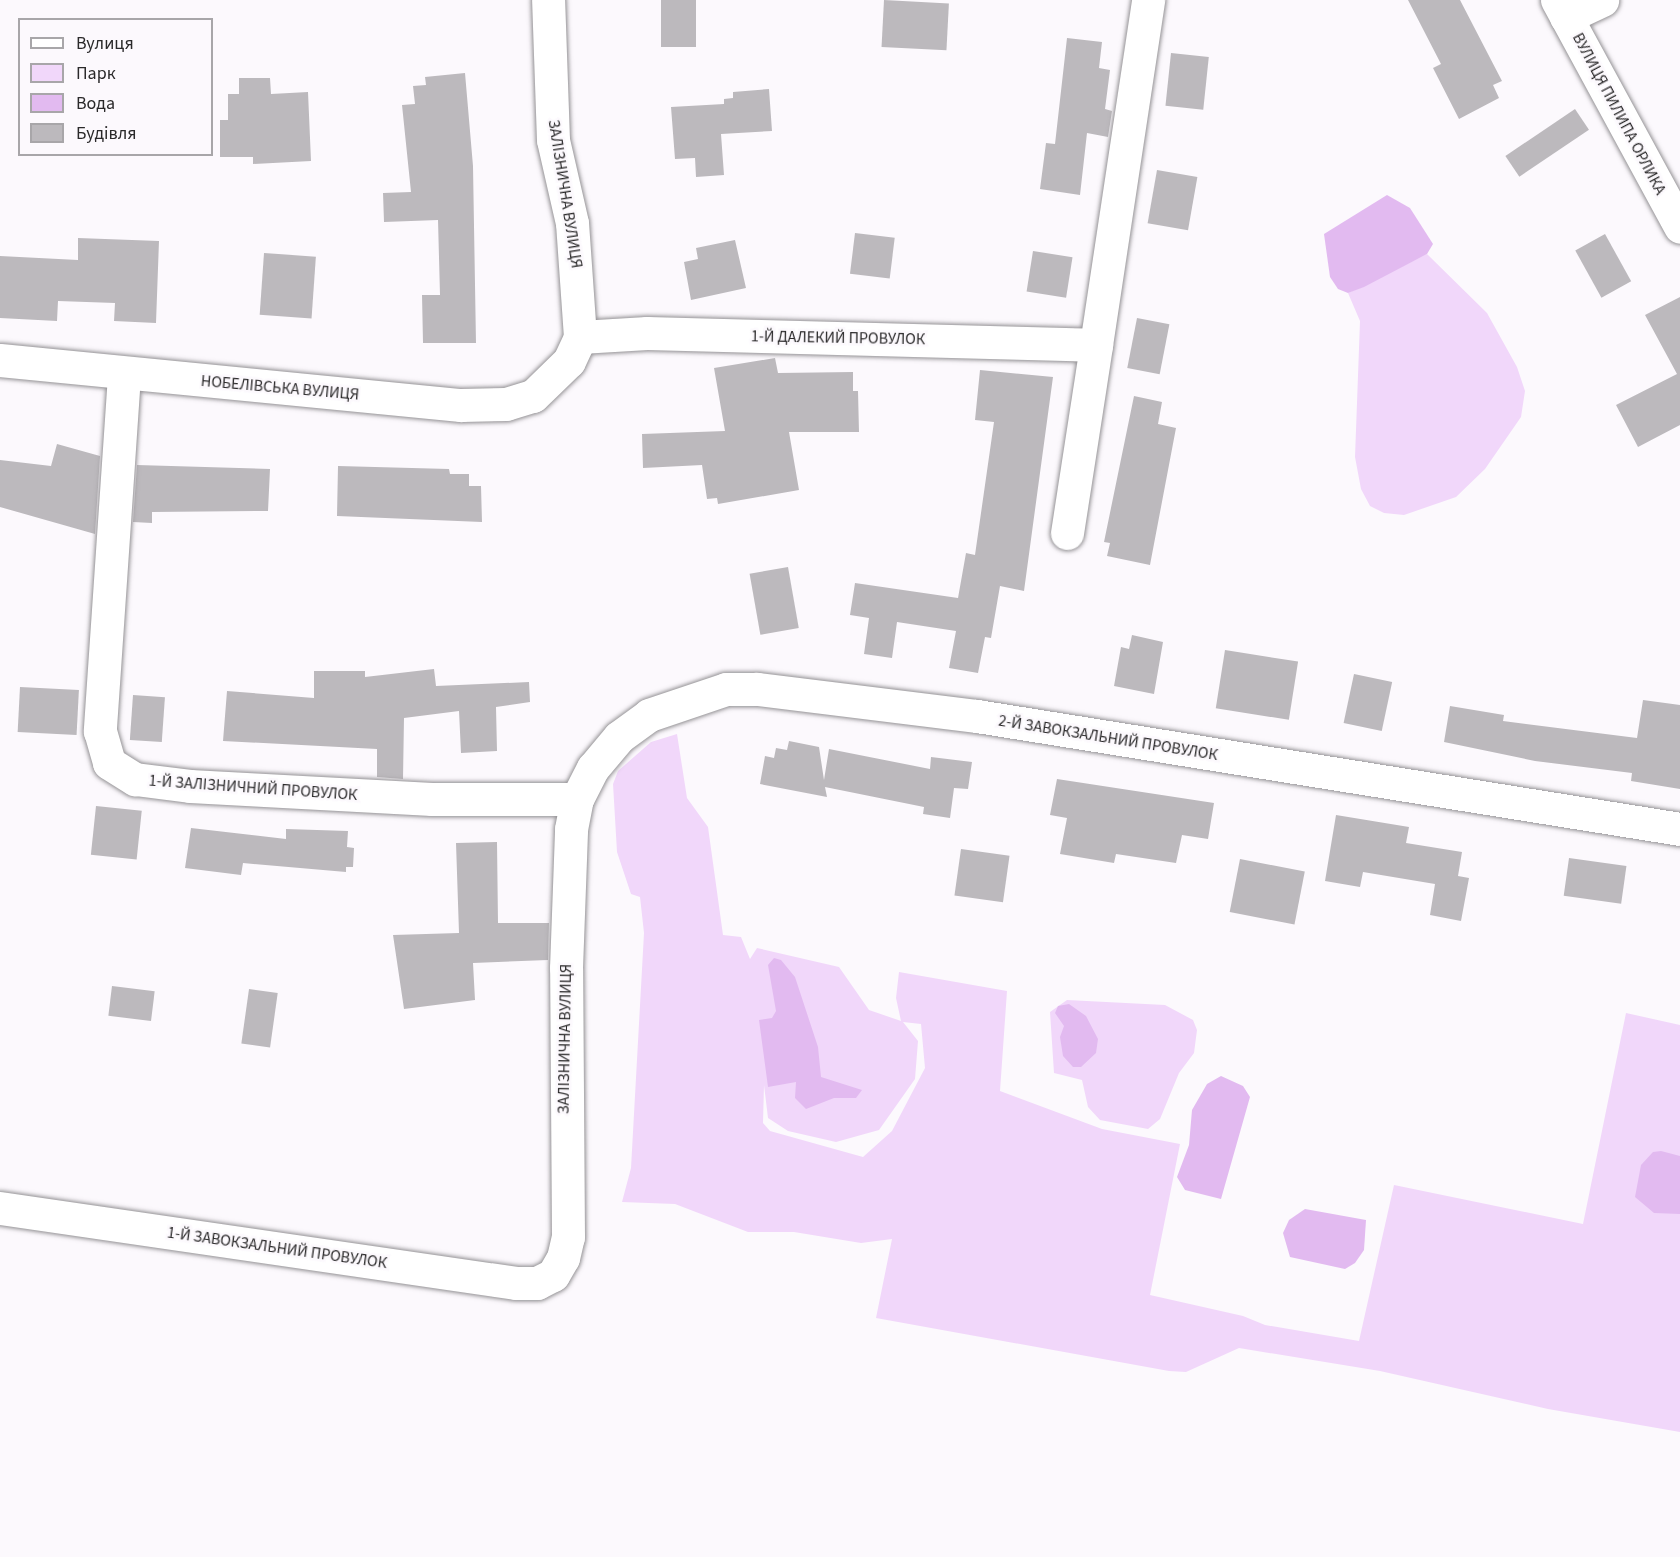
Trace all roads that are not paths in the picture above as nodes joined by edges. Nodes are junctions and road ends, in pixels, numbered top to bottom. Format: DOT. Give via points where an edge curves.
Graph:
graph roads {
  1 [pos="548,0"];
  2 [pos="1148,0"];
  3 [pos="1602,0"];
  4 [pos="1562,8"];
  5 [pos="1680,227"];
  6 [pos="580,337"];
  7 [pos="1096,345"];
  8 [pos="0,360"];
  9 [pos="124,375"];
  10 [pos="1066,533"];
  11 [pos="577,799"];
  12 [pos="1680,829"];
  13 [pos="0,1208"];
  14 [pos="553,1275"];
  1 -- 6 [label="street, ЗАЛІЗНИЧНА ВУЛИЦЯ" via="553,140 572,223"];
  2 -- 7 [label="street"];
  3 -- 4 [label="street"];
  4 -- 5 [label="street, ВУЛИЦЯ ПИЛИПА ОРЛИКА"];
  6 -- 7 [label="street, 1-Й ДАЛЕКИЙ ПРОВУЛОК" via="647,333"];
  6 -- 9 [label="street, НОБЕЛІВСЬКА ВУЛИЦЯ" via="554,380 533,396 515,401 461,405"];
  7 -- 10 [label="street"];
  8 -- 9 [label="street, НОБЕЛІВСЬКА ВУЛИЦЯ"];
  9 -- 11 [label="street, 1-Й ЗАЛІЗНИЧНИЙ ПРОВУЛОК" via="100,731 109,763 135,779 190,786 432,799"];
  11 -- 12 [label="street, 2-Й ЗАВОКЗАЛЬНИЙ ПРОВУЛОК" via="593,768 619,736 649,715 726,689 757,689 976,717"];
  11 -- 14 [label="street, ЗАЛІЗНИЧНА ВУЛИЦЯ" via="571,830 566,968 564,1131 568,1237 563,1258"];
  13 -- 14 [label="street, 1-Й ЗАВОКЗАЛЬНИЙ ПРОВУЛОК" via="516,1283 537,1283"];
}
